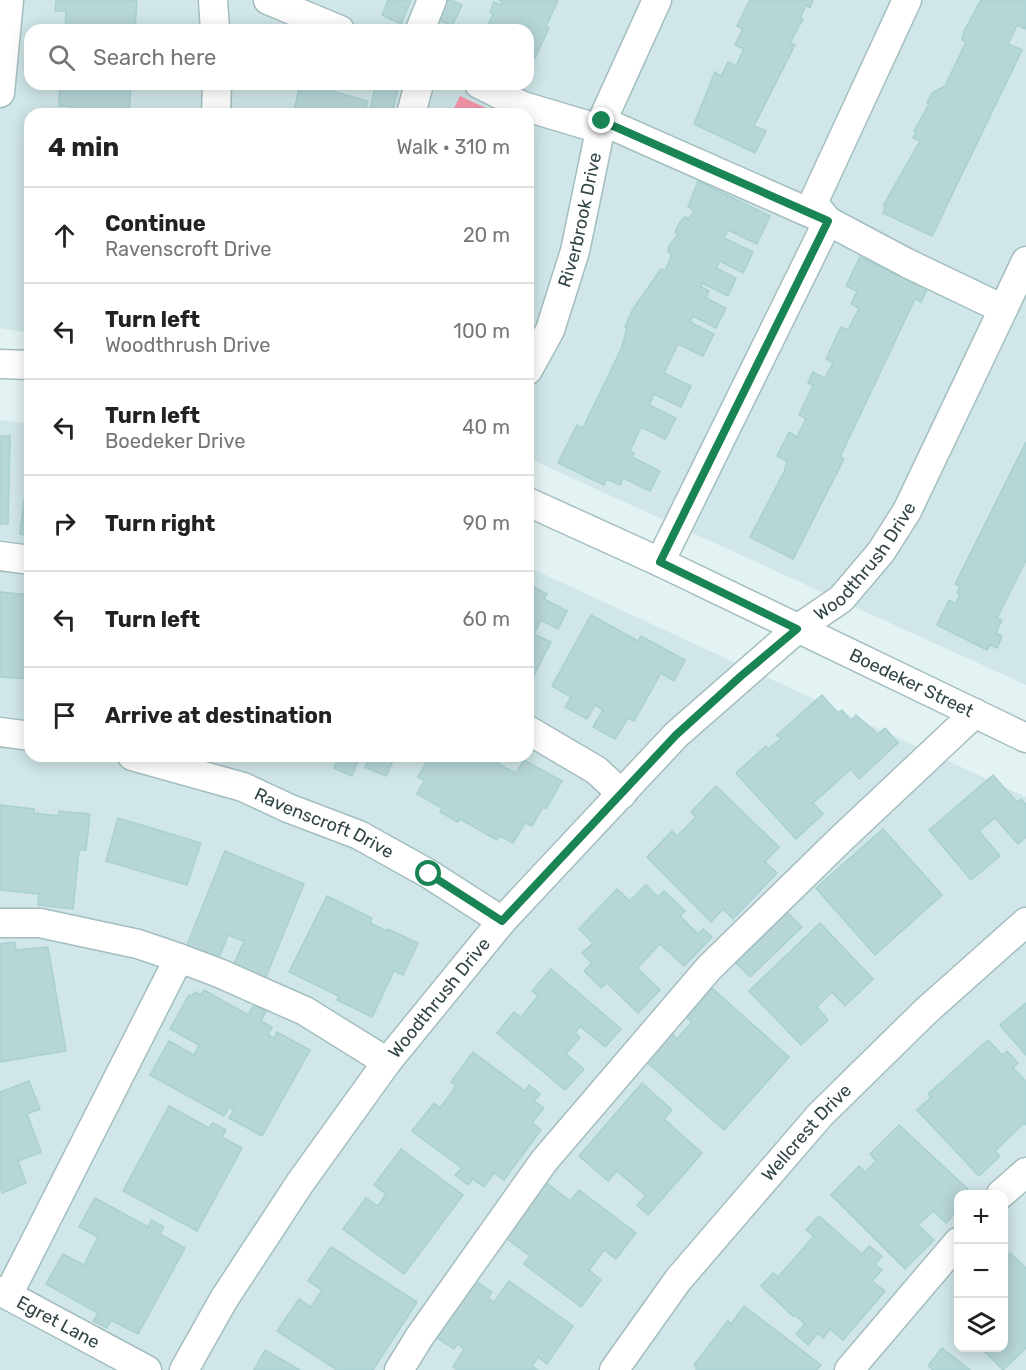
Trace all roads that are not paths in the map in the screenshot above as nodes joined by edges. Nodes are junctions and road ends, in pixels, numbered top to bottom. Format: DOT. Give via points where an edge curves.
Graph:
graph roads {
  1 [pos="9,0"];
  2 [pos="213,0"];
  3 [pos="268,0"];
  4 [pos="432,0"];
  5 [pos="657,0"];
  6 [pos="907,0"];
  7 [pos="215,24"];
  8 [pos="326,24"];
  9 [pos="422,24"];
  10 [pos="217,90"];
  11 [pos="417,90"];
  12 [pos="491,90"];
  13 [pos="0,93"];
  14 [pos="216,108"];
  15 [pos="413,108"];
  16 [pos="531,108"];
  17 [pos="534,109"];
  18 [pos="601,125"];
  19 [pos="828,221"];
  20 [pos="1026,261"];
  21 [pos="1003,309"];
  22 [pos="534,359"];
  23 [pos="0,364"];
  24 [pos="24,365"];
  25 [pos="534,504"];
  26 [pos="0,556"];
  27 [pos="24,559"];
  28 [pos="660,562"];
  29 [pos="797,629"];
  30 [pos="975,713"];
  31 [pos="0,732"];
  32 [pos="534,734"];
  33 [pos="24,735"];
  34 [pos="1026,737"];
  35 [pos="153,762"];
  36 [pos="622,794"];
  37 [pos="502,921"];
  38 [pos="1026,922"];
  39 [pos="0,923"];
  40 [pos="178,958"];
  41 [pos="387,1062"];
  42 [pos="1026,1172"];
  43 [pos="1006,1190"];
  44 [pos="956,1244"];
  45 [pos="4,1293"];
  46 [pos="147,1370"];
  47 [pos="184,1370"];
  48 [pos="399,1370"];
  49 [pos="614,1370"];
  50 [pos="849,1370"];
  1 -- 13 [label="street"];
  2 -- 7 [label="street"];
  3 -- 8 [label="street"];
  4 -- 9 [label="street"];
  5 -- 18 [label="street, Riverbrook Drive"];
  6 -- 19 [label="street" via="813,203"];
  10 -- 14 [label="street"];
  11 -- 15 [label="street"];
  12 -- 16 [label="street"];
  17 -- 18 [label="street"];
  18 -- 19 [label="street"];
  18 -- 22 [label="street, Riverbrook Drive" via="575,251 550,330"];
  19 -- 21 [label="street"];
  19 -- 28 [label="street"];
  20 -- 21 [label="street, Woodthrush Drive"];
  21 -- 29 [label="street, Woodthrush Drive" via="902,520 881,552 841,598"];
  23 -- 24 [label="street"];
  25 -- 28 [label="street, Boedeker Street"];
  26 -- 27 [label="street"];
  28 -- 29 [label="street, Boedeker Street"];
  29 -- 30 [label="street, Boedeker Street"];
  29 -- 36 [label="street, Woodthrush Drive" via="676,735"];
  30 -- 34 [label="street, Boedeker Street"];
  30 -- 48 [label="street" via="709,968 544,1161"];
  31 -- 33 [label="street"];
  32 -- 36 [label="street" via="596,770"];
  35 -- 37 [label="street, Ravenscroft Drive" via="243,787 359,835"];
  36 -- 37 [label="street, Woodthrush Drive"];
  37 -- 41 [label="street, Woodthrush Drive"];
  38 -- 49 [label="street, Wellcrest Drive" via="926,1011 820,1115 678,1280"];
  39 -- 40 [label="street" via="40,923 138,944"];
  40 -- 41 [label="street" via="305,1011"];
  40 -- 45 [label="street"];
  41 -- 47 [label="street, Woodthrush Drive" via="300,1182 224,1299"];
  42 -- 43 [label="street"];
  44 -- 50 [label="street"];
  45 -- 46 [label="street, Egret Lane"];
}
